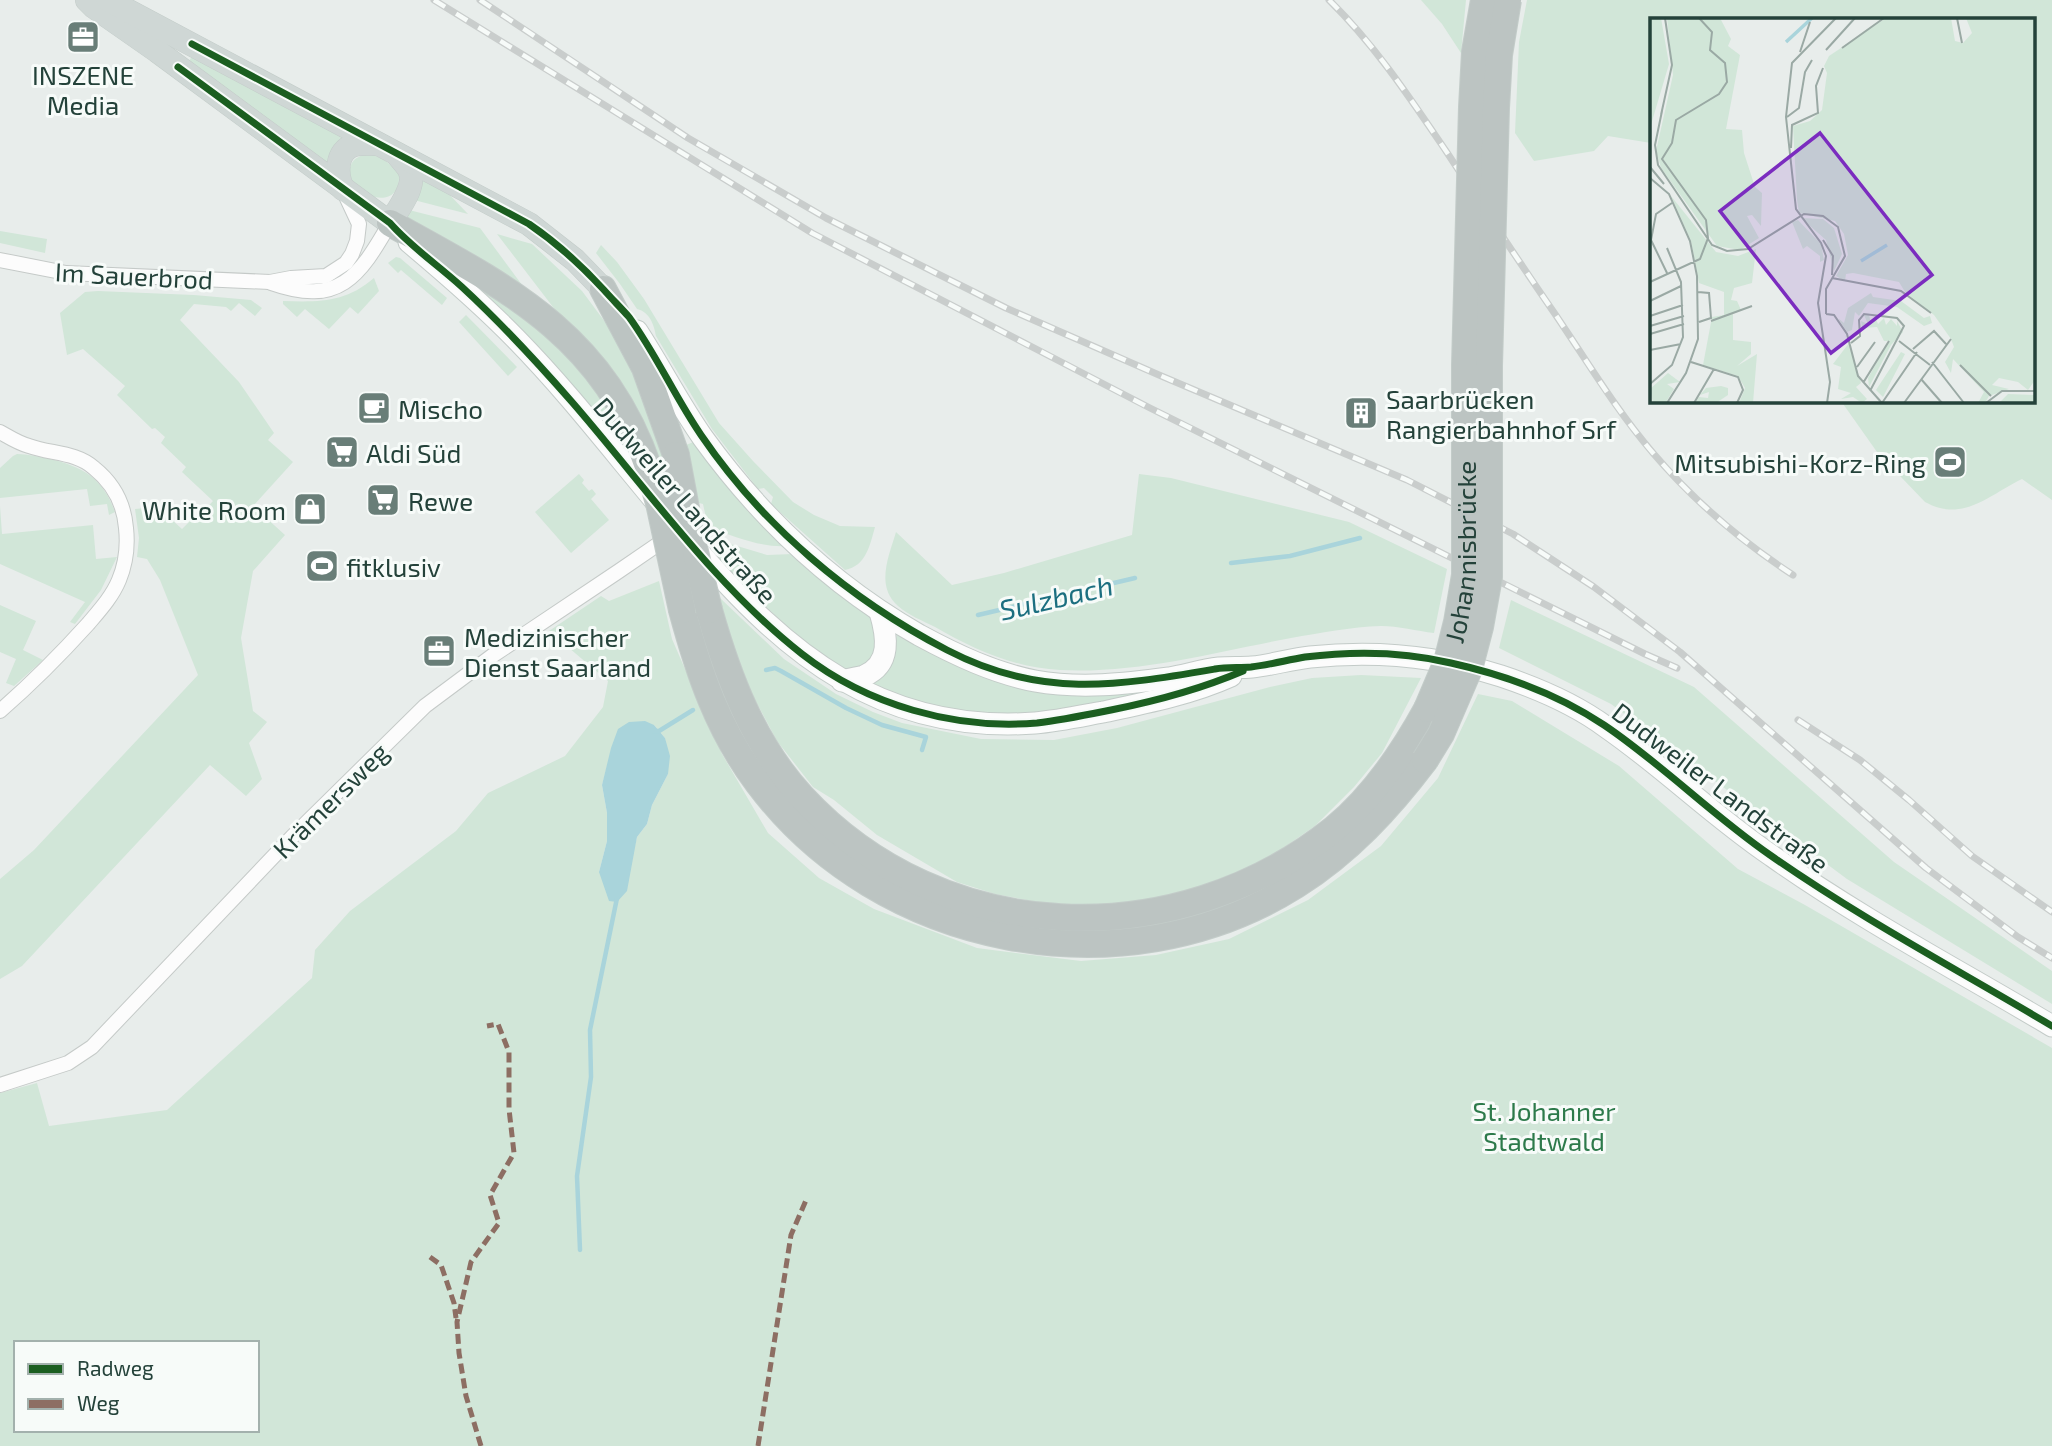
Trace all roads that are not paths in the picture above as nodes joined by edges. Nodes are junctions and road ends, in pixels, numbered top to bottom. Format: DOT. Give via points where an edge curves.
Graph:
graph roads {
  1 [pos="87,0"];
  2 [pos="108,0"];
  3 [pos="1484,0"];
  4 [pos="1508,0"];
  5 [pos="387,149"];
  6 [pos="342,189"];
  7 [pos="390,223"];
  8 [pos="0,260"];
  9 [pos="270,282"];
  10 [pos="603,289"];
  11 [pos="0,432"];
  12 [pos="679,528"];
  13 [pos="880,612"];
  14 [pos="1253,667"];
  15 [pos="842,681"];
  16 [pos="0,711"];
  17 [pos="2052,1026"];
  18 [pos="0,1085"];
  1 -- 6 [label="main road, Dudweiler Landstraße"];
  2 -- 5 [label="main road, Dudweiler Landstraße"];
  3 -- 10 [label="highway, Johannisbrücke, bridge" via="1475,52 1472,121 1465,575 1447,662 1434,696 1399,756 1335,828 1278,867 1208,898 1149,912 1083,917 1012,913 970,903 897,872 830,824 801,796 760,740 720,649 676,454 645,368"];
  4 -- 7 [label="highway, Johannisbrücke, bridge" via="1499,55 1496,121 1489,577 1469,669 1425,760 1388,808 1331,861 1295,886 1231,917 1157,938 1116,943 1041,942 931,915 863,880 797,827 739,756 705,689 649,469 618,401 564,333 521,299"];
  5 -- 6 [label="main road" via="347,148 337,169"];
  5 -- 7 [label="main road" via="412,180"];
  5 -- 10 [label="main road, Dudweiler Landstraße" via="529,223"];
  6 -- 7 [label="main road, Dudweiler Landstraße"];
  6 -- 9 [label="street, Im Sauerbrod" via="359,224 355,247 345,263 326,276"];
  7 -- 9 [label="street, Im Sauerbrod" via="363,266 337,286 291,290"];
  7 -- 12 [label="main road, Dudweiler Landstraße" via="518,341"];
  8 -- 9 [label="street, Im Sauerbrod" via="66,273"];
  10 -- 13 [label="main road, Dudweiler Landstraße" via="628,316 701,435 747,494 816,563"];
  11 -- 16 [label="street" via="30,447 92,466 105,477 123,506 127,538 124,567 110,596 61,653"];
  12 -- 15 [label="main road, Dudweiler Landstraße" via="759,616 803,655"];
  12 -- 18 [label="street, Krämersweg" via="425,706 292,836 92,1047 68,1063"];
  13 -- 14 [label="main road, Dudweiler Landstraße" via="950,652 1035,681 1093,686"];
  13 -- 15 [label="main road" via="887,645 882,664 865,676"];
  14 -- 15 [label="main road, Dudweiler Landstraße" via="1221,681 1128,707 1009,724 912,710"];
  14 -- 17 [label="main road, Dudweiler Landstraße" via="1306,657 1398,655 1457,664 1536,689 1604,724 1782,863"];
}
